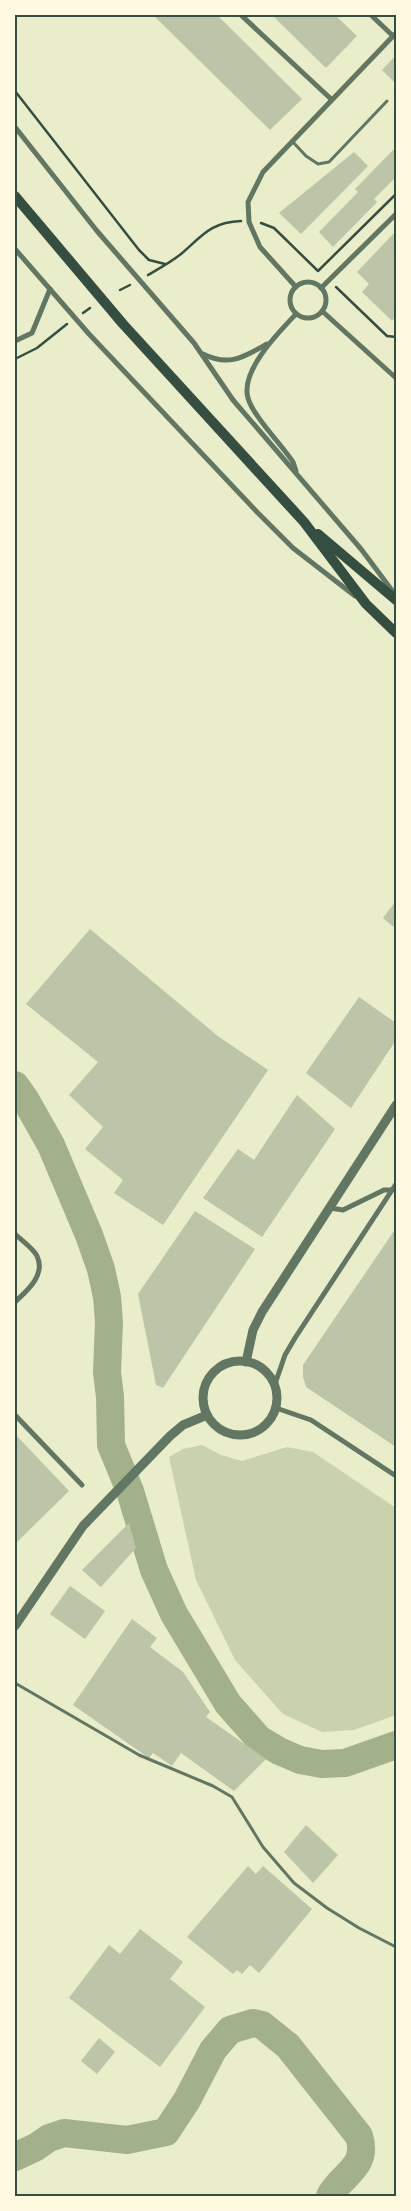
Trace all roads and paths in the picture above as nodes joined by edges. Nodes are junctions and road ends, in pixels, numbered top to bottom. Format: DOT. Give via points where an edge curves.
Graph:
graph roads {
  1 [pos="242,15"];
  2 [pos="371,15"];
  3 [pos="395,34"];
  4 [pos="15,91"];
  5 [pos="331,99"];
  6 [pos="387,101"];
  7 [pos="15,127"];
  8 [pos="292,141"];
  9 [pos="396,194"];
  10 [pos="15,196"];
  11 [pos="396,214"];
  12 [pos="248,222"];
  13 [pos="15,249"];
  14 [pos="318,271"];
  15 [pos="329,281"];
  16 [pos="296,287"];
  17 [pos="321,288"];
  18 [pos="50,289"];
  19 [pos="90,308"];
  20 [pos="322,311"];
  21 [pos="296,314"];
  22 [pos="75,318"];
  23 [pos="396,337"];
  24 [pos="15,341"];
  25 [pos="268,344"];
  26 [pos="202,354"];
  27 [pos="15,359"];
  28 [pos="396,376"];
  29 [pos="296,474"];
  30 [pos="304,522"];
  31 [pos="396,596"];
  32 [pos="396,600"];
  33 [pos="366,604"];
  34 [pos="396,633"];
  35 [pos="396,1105"];
  36 [pos="396,1184"];
  37 [pos="392,1190"];
  38 [pos="330,1208"];
  39 [pos="15,1234"];
  40 [pos="15,1302"];
  41 [pos="246,1362"];
  42 [pos="275,1384"];
  43 [pos="276,1408"];
  44 [pos="15,1415"];
  45 [pos="207,1415"];
  46 [pos="396,1476"];
  47 [pos="82,1485"];
  48 [pos="15,1626"];
  49 [pos="15,1683"];
  50 [pos="396,1947"];
  1 -- 5 [label="street"];
  2 -- 3 [label="street"];
  3 -- 5 [label="street"];
  4 -- 12 [label="path" via="148,260 168,263 215,226"];
  5 -- 8 [label="street"];
  6 -- 8 [label="lane" via="329,162 318,164"];
  7 -- 26 [label="street"];
  8 -- 12 [label="street" via="263,172 248,202"];
  9 -- 14 [label="path"];
  10 -- 30 [label="main road" via="123,324"];
  11 -- 15 [label="street"];
  12 -- 14 [label="path" via="265,223 274,228"];
  12 -- 16 [label="street" via="260,247"];
  13 -- 18 [label="street"];
  14 -- 15 [label="path"];
  15 -- 17 [label="street"];
  15 -- 23 [label="path" via="387,336"];
  16 -- 17 [label="street" via="313,283"];
  16 -- 21 [label="street" via="290,300"];
  17 -- 20 [label="street" via="326,299"];
  18 -- 22 [label="street"];
  18 -- 24 [label="street" via="32,333"];
  19 -- 22 [label="path"];
  20 -- 21 [label="street" via="310,318"];
  20 -- 28 [label="street"];
  21 -- 25 [label="street"];
  22 -- 27 [label="path" via="36,348"];
  22 -- 33 [label="street" via="293,548"];
  25 -- 26 [label="street" via="239,359 212,359"];
  25 -- 29 [label="street" via="248,381 248,398 293,462"];
  26 -- 29 [label="street" via="233,400"];
  29 -- 31 [label="street" via="361,549"];
  30 -- 32 [label="main road"];
  30 -- 33 [label="main road"];
  33 -- 34 [label="main road"];
  35 -- 38 [label="street"];
  36 -- 37 [label="street"];
  37 -- 38 [label="street" via="384,1190 343,1210"];
  37 -- 42 [label="street" via="295,1338"];
  38 -- 41 [label="street" via="262,1312 253,1330"];
  39 -- 40 [label="street" via="37,1256 40,1269 33,1284"];
  41 -- 42 [label="street" via="268,1373"];
  41 -- 45 [label="street" via="224,1365 208,1381 204,1398"];
  42 -- 43 [label="street"];
  43 -- 45 [label="street" via="264,1427 244,1435 222,1431"];
  43 -- 46 [label="street" via="310,1420"];
  44 -- 47 [label="street"];
  45 -- 48 [label="street" via="183,1425 83,1526"];
  49 -- 50 [label="lane" via="139,1755 232,1797 263,1847 294,1883 359,1928"];
}
